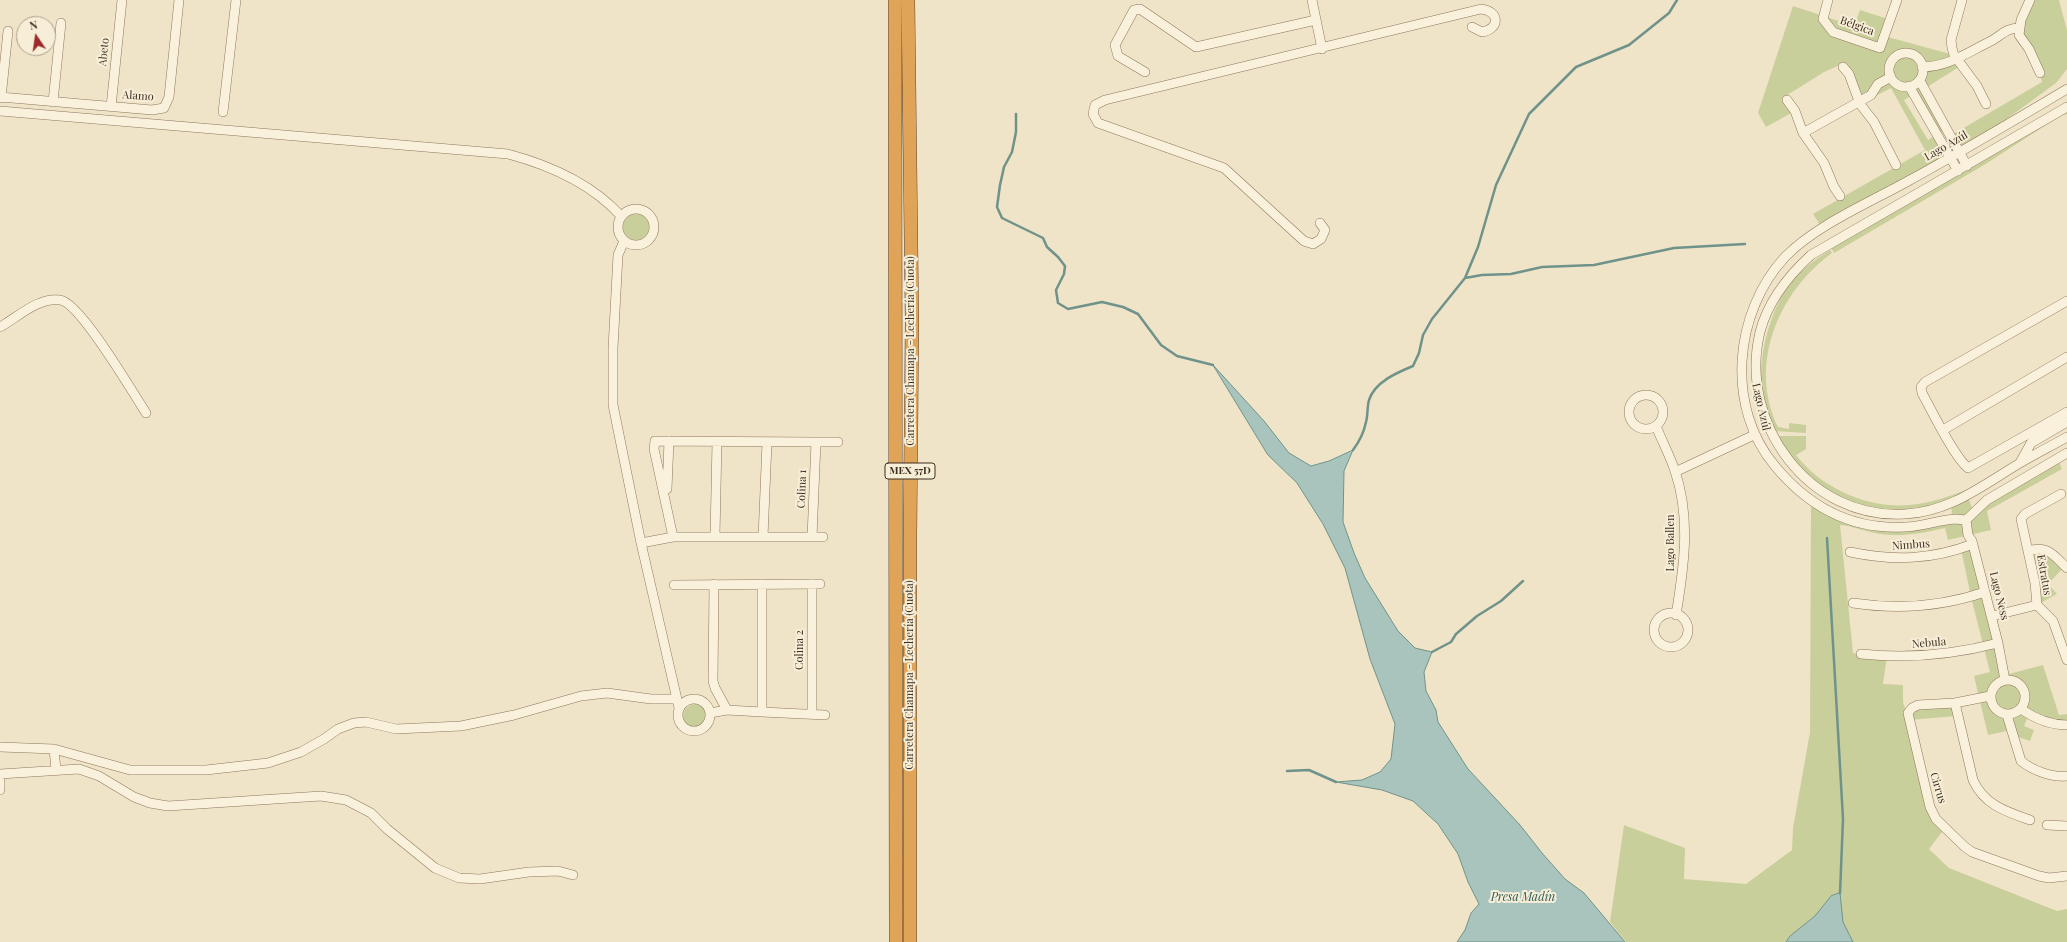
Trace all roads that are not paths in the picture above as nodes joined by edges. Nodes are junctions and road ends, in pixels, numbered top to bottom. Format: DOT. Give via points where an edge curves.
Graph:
graph roads {
  1 [pos="122,0"];
  2 [pos="179,0"];
  3 [pos="236,0"];
  4 [pos="895,0"];
  5 [pos="908,0"];
  6 [pos="1312,0"];
  7 [pos="1828,0"];
  8 [pos="1897,0"];
  9 [pos="1962,0"];
  10 [pos="2030,0"];
  11 [pos="1316,20"];
  12 [pos="61,23"];
  13 [pos="1472,27"];
  14 [pos="2019,28"];
  15 [pos="8,32"];
  16 [pos="1880,48"];
  17 [pos="1322,49"];
  18 [pos="1957,59"];
  19 [pos="2,60"];
  20 [pos="1892,61"];
  21 [pos="1842,67"];
  22 [pos="1922,67"];
  23 [pos="1146,72"];
  24 [pos="2040,73"];
  25 [pos="1891,77"];
  26 [pos="1920,81"];
  27 [pos="1910,86"];
  28 [pos="2067,89"];
  29 [pos="0,98"];
  30 [pos="1787,100"];
  31 [pos="1859,101"];
  32 [pos="53,102"];
  33 [pos="1986,104"];
  34 [pos="111,106"];
  35 [pos="2067,107"];
  36 [pos="0,111"];
  37 [pos="223,112"];
  38 [pos="1803,133"];
  39 [pos="1960,153"];
  40 [pos="1950,158"];
  41 [pos="1896,165"];
  42 [pos="1967,166"];
  43 [pos="1958,171"];
  44 [pos="1840,196"];
  45 [pos="621,216"];
  46 [pos="1320,223"];
  47 [pos="624,241"];
  48 [pos="2067,301"];
  49 [pos="1,326"];
  50 [pos="2067,357"];
  51 [pos="2067,412"];
  52 [pos="146,413"];
  53 [pos="1766,422"];
  54 [pos="2067,422"];
  55 [pos="1656,426"];
  56 [pos="1943,430"];
  57 [pos="1754,434"];
  58 [pos="1772,435"];
  59 [pos="2067,437"];
  60 [pos="669,441"];
  61 [pos="717,442"];
  62 [pos="816,442"];
  63 [pos="838,442"];
  64 [pos="767,443"];
  65 [pos="2067,453"];
  66 [pos="2020,463"];
  67 [pos="1675,472"];
  68 [pos="2060,494"];
  69 [pos="1965,498"];
  70 [pos="667,503"];
  71 [pos="1951,504"];
  72 [pos="1956,519"];
  73 [pos="1969,520"];
  74 [pos="715,536"];
  75 [pos="764,536"];
  76 [pos="673,537"];
  77 [pos="812,537"];
  78 [pos="823,538"];
  79 [pos="641,543"];
  80 [pos="1973,543"];
  81 [pos="2028,551"];
  82 [pos="1850,552"];
  83 [pos="2067,568"];
  84 [pos="714,584"];
  85 [pos="762,584"];
  86 [pos="674,585"];
  87 [pos="1985,592"];
  88 [pos="1853,603"];
  89 [pos="2037,605"];
  90 [pos="1676,615"];
  91 [pos="1992,616"];
  92 [pos="1998,643"];
  93 [pos="1861,654"];
  94 [pos="2067,660"];
  95 [pos="2005,680"];
  96 [pos="720,696"];
  97 [pos="1990,696"];
  98 [pos="678,703"];
  99 [pos="1955,703"];
  100 [pos="2021,708"];
  101 [pos="708,710"];
  102 [pos="727,710"];
  103 [pos="762,712"];
  104 [pos="812,715"];
  105 [pos="826,715"];
  106 [pos="2007,715"];
  107 [pos="2067,725"];
  108 [pos="0,747"];
  109 [pos="54,749"];
  110 [pos="56,770"];
  111 [pos="0,774"];
  112 [pos="2067,776"];
  113 [pos="0,780"];
  114 [pos="0,790"];
  115 [pos="2030,820"];
  116 [pos="2047,825"];
  117 [pos="2067,826"];
  118 [pos="573,875"];
  119 [pos="2067,876"];
  120 [pos="896,942"];
  121 [pos="910,942"];
  1 -- 34 [label="street, Abeto"];
  2 -- 34 [label="street, Alamo" via="167,104 158,110"];
  3 -- 37 [label="street"];
  4 -- 120 [label="highway, Carretera Chamapa - Lechería (Cuota) / MEX 57D"];
  5 -- 121 [label="highway, Carretera Chamapa - Lechería (Cuota) / MEX 57D" via="912,322"];
  6 -- 11 [label="street"];
  7 -- 16 [label="street, Bélgica" via="1823,19 1833,32"];
  8 -- 16 [label="street, Bélgica"];
  9 -- 18 [label="street" via="1951,40"];
  10 -- 14 [label="street"];
  11 -- 17 [label="street"];
  11 -- 23 [label="street" via="1196,47 1140,9 1134,10 1115,45 1118,56"];
  12 -- 32 [label="street"];
  13 -- 17 [label="street" via="1482,32 1489,31 1496,20 1494,14 1481,9"];
  14 -- 18 [label="street" via="2006,30"];
  14 -- 24 [label="street" via="2021,41 2029,49"];
  15 -- 19 [label="street"];
  16 -- 20 [label="street"];
  17 -- 46 [label="street" via="1105,100 1095,106 1093,114 1098,123 1108,128 1224,168 1304,242 1313,244 1321,239 1325,230"];
  18 -- 22 [label="street" via="1945,65"];
  18 -- 33 [label="street" via="1977,86"];
  19 -- 29 [label="street"];
  20 -- 22 [label="street" via="1898,55 1906,53 1914,55"];
  20 -- 25 [label="street" via="1889,71"];
  21 -- 31 [label="street" via="1849,74"];
  22 -- 26 [label="street"];
  25 -- 27 [label="street" via="1897,84"];
  25 -- 31 [label="street" via="1878,84 1871,94"];
  26 -- 27 [label="street"];
  26 -- 39 [label="street"];
  27 -- 40 [label="street"];
  28 -- 39 [label="street, Lago Azúl"];
  29 -- 32 [label="street, Alamo"];
  30 -- 38 [label="street" via="1795,111"];
  31 -- 38 [label="street"];
  31 -- 41 [label="street" via="1874,122"];
  32 -- 34 [label="street, Alamo"];
  35 -- 42 [label="street, Lago Azúl"];
  36 -- 45 [label="street" via="508,154 532,160 590,189 608,202"];
  38 -- 44 [label="street" via="1824,163"];
  39 -- 40 [label="street, Lago Azúl"];
  39 -- 42 [label="street"];
  40 -- 43 [label="street"];
  40 -- 57 [label="street, Lago Azúl" via="1816,232 1785,257 1768,278 1755,303 1746,330 1742,356 1743,393"];
  42 -- 43 [label="street, Lago Azúl"];
  43 -- 53 [label="street, Lago Azúl" via="1811,255 1781,287 1768,308 1760,332 1757,358 1757,390"];
  45 -- 47 [label="street" via="619,234"];
  45 -- 47 [label="street" via="630,210 641,209 650,215 654,225 652,235 645,243 634,245"];
  47 -- 79 [label="street" via="618,255 613,405"];
  48 -- 56 [label="street" via="1925,382 1921,387 1922,393"];
  49 -- 52 [label="street" via="40,302 62,300 71,304 91,329"];
  50 -- 56 [label="street"];
  51 -- 56 [label="street" via="1968,468"];
  53 -- 57 [label="street" via="1759,421"];
  53 -- 58 [label="street, Lago Azúl"];
  54 -- 66 [label="street" via="2030,443"];
  55 -- 67 [label="street, Lago Ballen"];
  57 -- 58 [label="street" via="1760,442 1768,441"];
  57 -- 67 [label="street"];
  57 -- 72 [label="street, Lago Azúl" via="1772,463 1802,494 1821,508 1843,519 1887,528"];
  58 -- 71 [label="street, Lago Azúl" via="1789,460 1806,477 1825,493 1850,505 1882,513 1905,514"];
  59 -- 66 [label="street, Lago Azúl"];
  60 -- 61 [label="street"];
  60 -- 70 [label="street"];
  60 -- 70 [label="street" via="651,441"];
  61 -- 64 [label="street"];
  61 -- 74 [label="street"];
  62 -- 63 [label="street"];
  62 -- 64 [label="street"];
  62 -- 77 [label="street, Colina 1"];
  64 -- 75 [label="street"];
  65 -- 73 [label="street" via="1987,500"];
  66 -- 69 [label="street, Lago Azúl"];
  67 -- 90 [label="street, Lago Ballen" via="1685,530 1683,575"];
  68 -- 81 [label="street, Estratus" via="2025,514 2021,519"];
  69 -- 71 [label="street, Lago Azúl"];
  69 -- 73 [label="street" via="1972,505"];
  70 -- 76 [label="street"];
  71 -- 72 [label="street" via="1951,512"];
  72 -- 73 [label="street, Lago Azúl"];
  73 -- 80 [label="street, Lago Ness"];
  74 -- 75 [label="street"];
  74 -- 76 [label="street"];
  75 -- 77 [label="street"];
  76 -- 79 [label="street"];
  77 -- 78 [label="street"];
  79 -- 98 [label="street"];
  80 -- 82 [label="street, Nimbus" via="1943,554 1906,559"];
  80 -- 87 [label="street, Lago Ness"];
  81 -- 83 [label="street, Estratus" via="2039,547 2046,549"];
  81 -- 89 [label="street, Estratus"];
  84 -- 85 [label="street, Colina 2"];
  84 -- 86 [label="street, Colina 2"];
  84 -- 96 [label="street" via="713,681"];
  85 -- 103 [label="street"];
  85 -- 104 [label="street, Colina 2" via="816,584"];
  87 -- 88 [label="street" via="1924,607 1877,607"];
  87 -- 91 [label="street, Lago Ness"];
  89 -- 91 [label="street, Estratus"];
  89 -- 94 [label="street" via="2053,622"];
  91 -- 92 [label="street, Lago Ness"];
  92 -- 93 [label="street, Nebula" via="1936,655"];
  92 -- 95 [label="street, Lago Ness"];
  95 -- 97 [label="street" via="1992,688"];
  95 -- 100 [label="street" via="2020,684 2025,700"];
  96 -- 101 [label="street"];
  96 -- 102 [label="street"];
  97 -- 99 [label="street, Cirrus"];
  97 -- 106 [label="street" via="1994,708"];
  98 -- 101 [label="street" via="692,699 700,701"];
  98 -- 101 [label="street" via="678,721 683,728 691,731 703,728 708,722"];
  98 -- 109 [label="street" via="607,693 581,696 514,715 462,726 396,729 366,722 354,723 338,729 301,752 268,763 206,770 130,770"];
  99 -- 115 [label="street" via="1977,790 2001,809"];
  99 -- 119 [label="street, Cirrus" via="1918,705 1908,713 1930,807 1936,819 1972,852 2049,878"];
  100 -- 106 [label="street"];
  100 -- 107 [label="street" via="2032,716 2058,725"];
  101 -- 102 [label="street"];
  102 -- 103 [label="street"];
  103 -- 104 [label="street"];
  104 -- 105 [label="street"];
  106 -- 112 [label="street" via="2020,761 2026,766 2056,776"];
  108 -- 109 [label="street"];
  109 -- 110 [label="street"];
  110 -- 111 [label="street"];
  110 -- 118 [label="street" via="79,769 99,776 134,797 168,806 321,796 346,800 371,813 435,868 459,878 480,879 558,871"];
  113 -- 114 [label="street"];
  116 -- 117 [label="street"];
}
